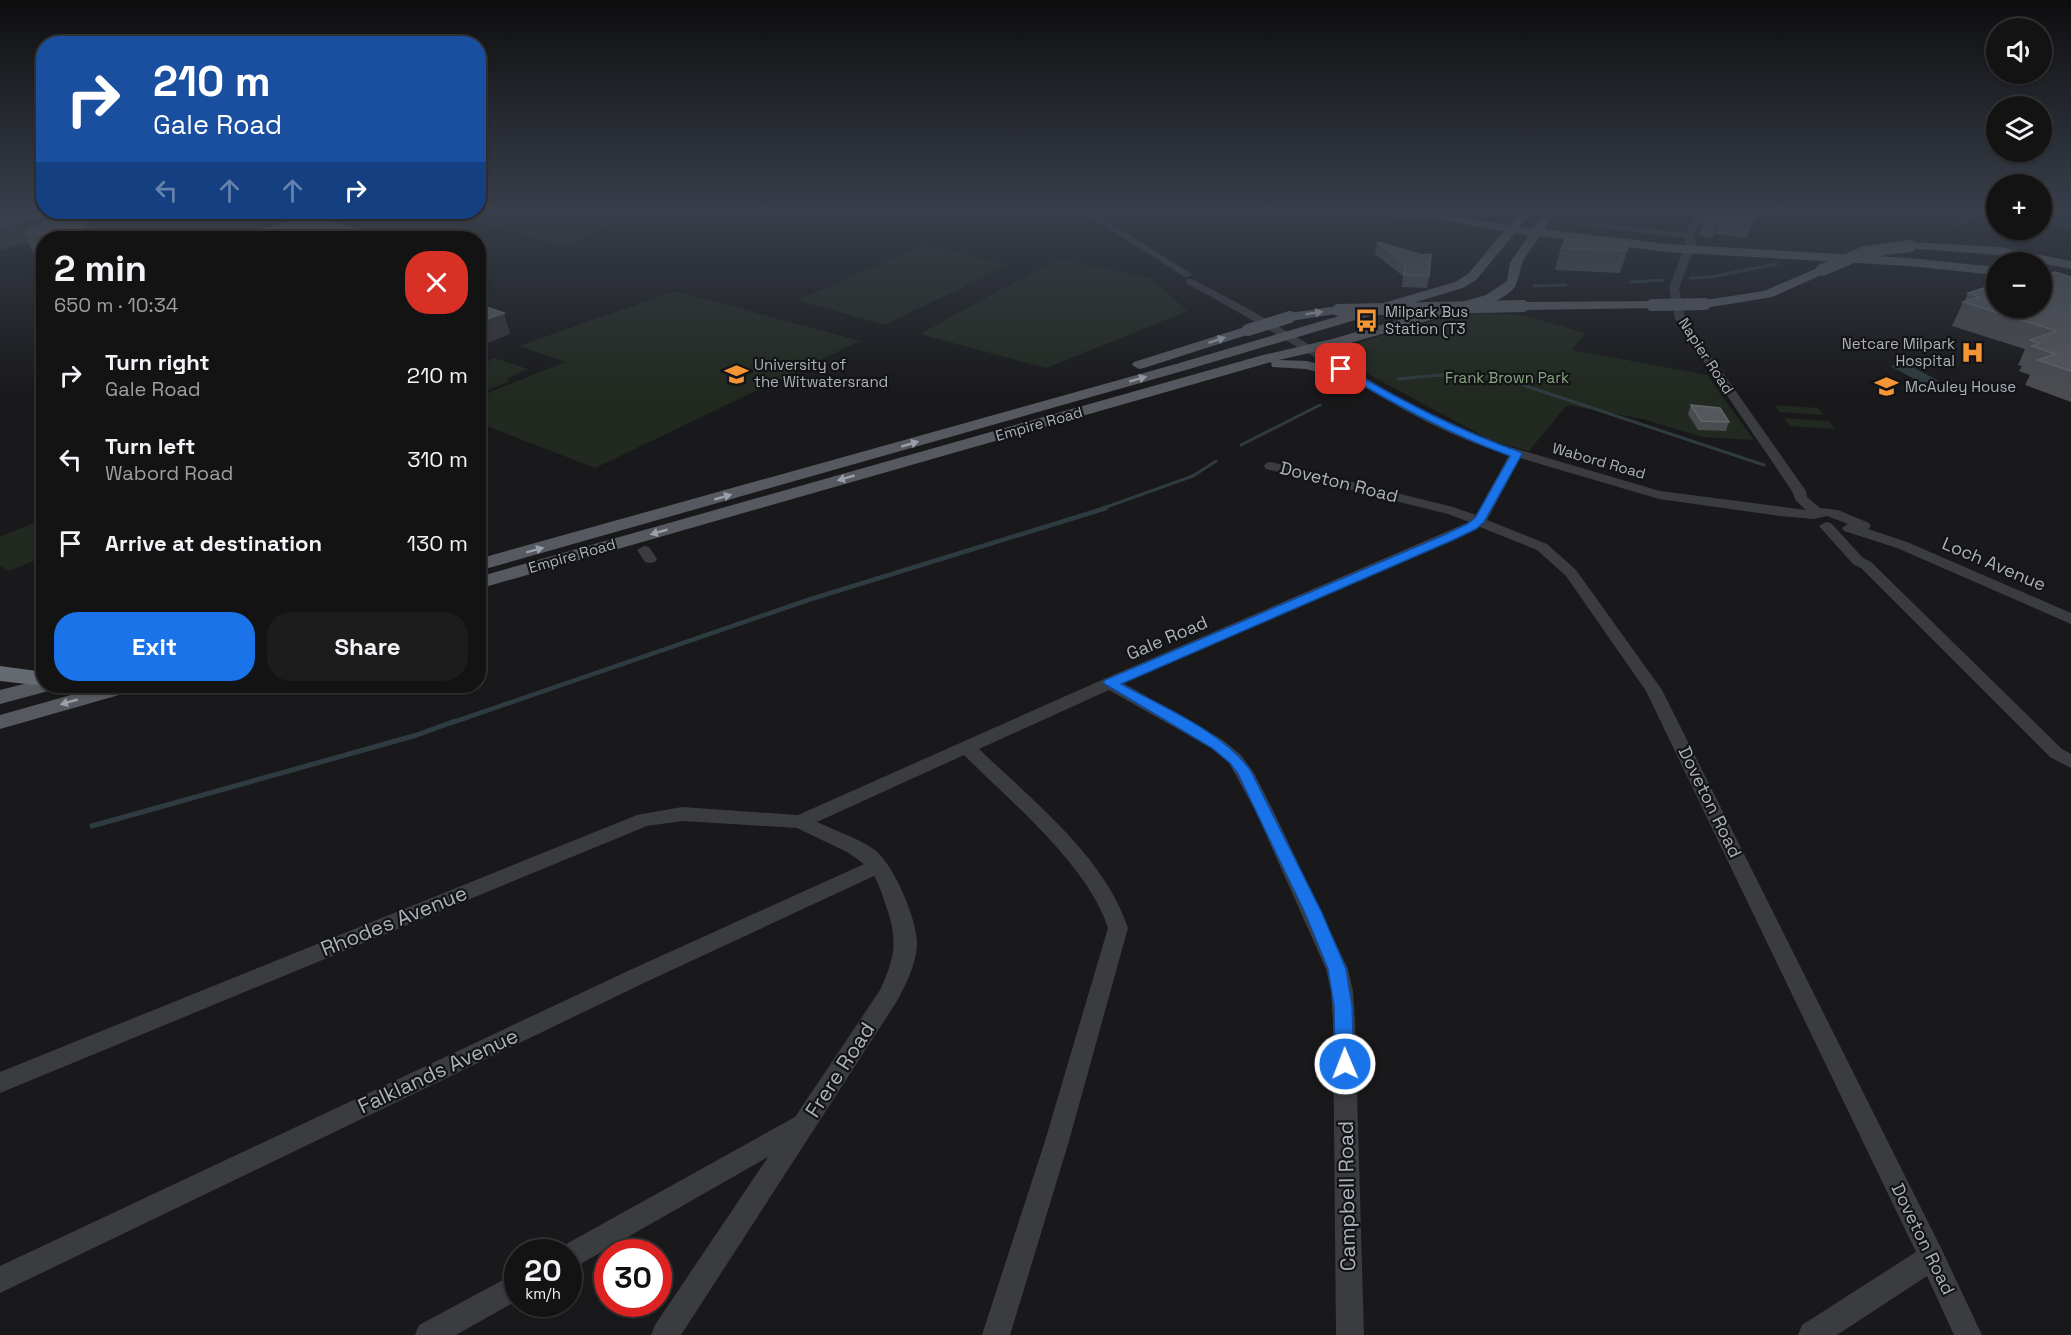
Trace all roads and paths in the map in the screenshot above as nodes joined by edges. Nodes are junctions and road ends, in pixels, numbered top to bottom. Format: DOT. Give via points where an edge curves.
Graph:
graph roads {
  1 [pos="1176,269"];
  2 [pos="1479,269"];
  3 [pos="1515,269"];
  4 [pos="1681,269"];
  5 [pos="1824,269"];
  6 [pos="2052,273"];
  7 [pos="2071,276"];
  8 [pos="1189,278"];
  9 [pos="1290,334"];
  10 [pos="1314,347"];
  11 [pos="1214,374"];
  12 [pos="1355,378"];
  13 [pos="1418,411"];
  14 [pos="964,429"];
  15 [pos="1516,454"];
  16 [pos="1271,466"];
  17 [pos="1799,491"];
  18 [pos="1838,514"];
  19 [pos="1480,520"];
  20 [pos="1819,520"];
  21 [pos="1848,526"];
  22 [pos="486,563"];
  23 [pos="1866,565"];
  24 [pos="486,581"];
  25 [pos="2071,619"];
  26 [pos="0,673"];
  27 [pos="36,678"];
  28 [pos="1110,683"];
  29 [pos="36,687"];
  30 [pos="101,693"];
  31 [pos="0,697"];
  32 [pos="0,722"];
  33 [pos="967,747"];
  34 [pos="2071,762"];
  35 [pos="800,822"];
  36 [pos="878,866"];
  37 [pos="0,1083"];
  38 [pos="805,1124"];
  39 [pos="582,1249"];
  40 [pos="1932,1257"];
  41 [pos="0,1280"];
  42 [pos="504,1293"];
  43 [pos="429,1335"];
  44 [pos="665,1335"];
  45 [pos="996,1335"];
  46 [pos="1350,1335"];
  47 [pos="1812,1335"];
  48 [pos="1968,1335"];
  1 -- 8 [label="street"];
  2 -- 9 [label="main road, Empire Road" via="1463,284"];
  3 -- 10 [label="main road, Empire Road" via="1513,282 1500,294"];
  4 -- 17 [label="street, Napier Road" via="1674,288 1680,319"];
  14 -- 5 [label="main road, one-way, bridge" via="999,412 1290,317 1338,310 1705,304 1767,294"];
  6 -- 7 [label="main road"];
  8 -- 9 [label="street"];
  8 -- 9 [label="street" via="1199,275"];
  9 -- 10 [label="street"];
  14 -- 9 [label="main road, Empire Road, one-way"];
  10 -- 11 [label="main road, Empire Road"];
  10 -- 12 [label="street, Wabord Road"];
  10 -- 13 [label="street, Wabord Road" via="1412,403"];
  11 -- 12 [label="main road" via="1296,363"];
  11 -- 24 [label="main road, Empire Road, one-way"];
  12 -- 13 [label="street, Wabord Road"];
  13 -- 15 [label="street, Wabord Road"];
  22 -- 14 [label="main road, Empire Road, one-way"];
  15 -- 19 [label="street"];
  15 -- 20 [label="street, Wabord Road" via="1659,495"];
  16 -- 19 [label="street, Doveton Road"];
  17 -- 18 [label="street, Napier Road"];
  17 -- 20 [label="street, Napier Road"];
  18 -- 20 [label="street"];
  18 -- 21 [label="street, Napier Road"];
  19 -- 28 [label="street, Gale Road" via="1449,538"];
  19 -- 40 [label="street, Doveton Road" via="1530,540 1554,556 1571,573 1654,690"];
  20 -- 21 [label="street"];
  20 -- 23 [label="street, Napier Road"];
  21 -- 23 [label="street, Napier Road" via="1852,543"];
  21 -- 25 [label="street, Loch Avenue" via="1902,545"];
  23 -- 34 [label="street, Napier Road" via="2056,753"];
  26 -- 27 [label="highway"];
  28 -- 33 [label="street, Gale Road"];
  28 -- 46 [label="street, Campbell Road" via="1217,744 1235,759 1264,810 1337,969 1344,1022"];
  29 -- 31 [label="main road"];
  30 -- 32 [label="main road, one-way"];
  33 -- 35 [label="street, Gale Road"];
  33 -- 45 [label="street" via="1081,862 1113,908 1118,928"];
  35 -- 36 [label="street, Frere Road" via="854,847"];
  35 -- 37 [label="street, Rhodes Avenue" via="682,814 644,820"];
  36 -- 38 [label="street, Frere Road" via="904,927 906,945 901,969 889,995"];
  36 -- 41 [label="street, Falklands Avenue"];
  38 -- 39 [label="street"];
  38 -- 44 [label="street, Frere Road"];
  40 -- 47 [label="street"];
  40 -- 48 [label="street, Doveton Road"];
  42 -- 43 [label="street"];
}
